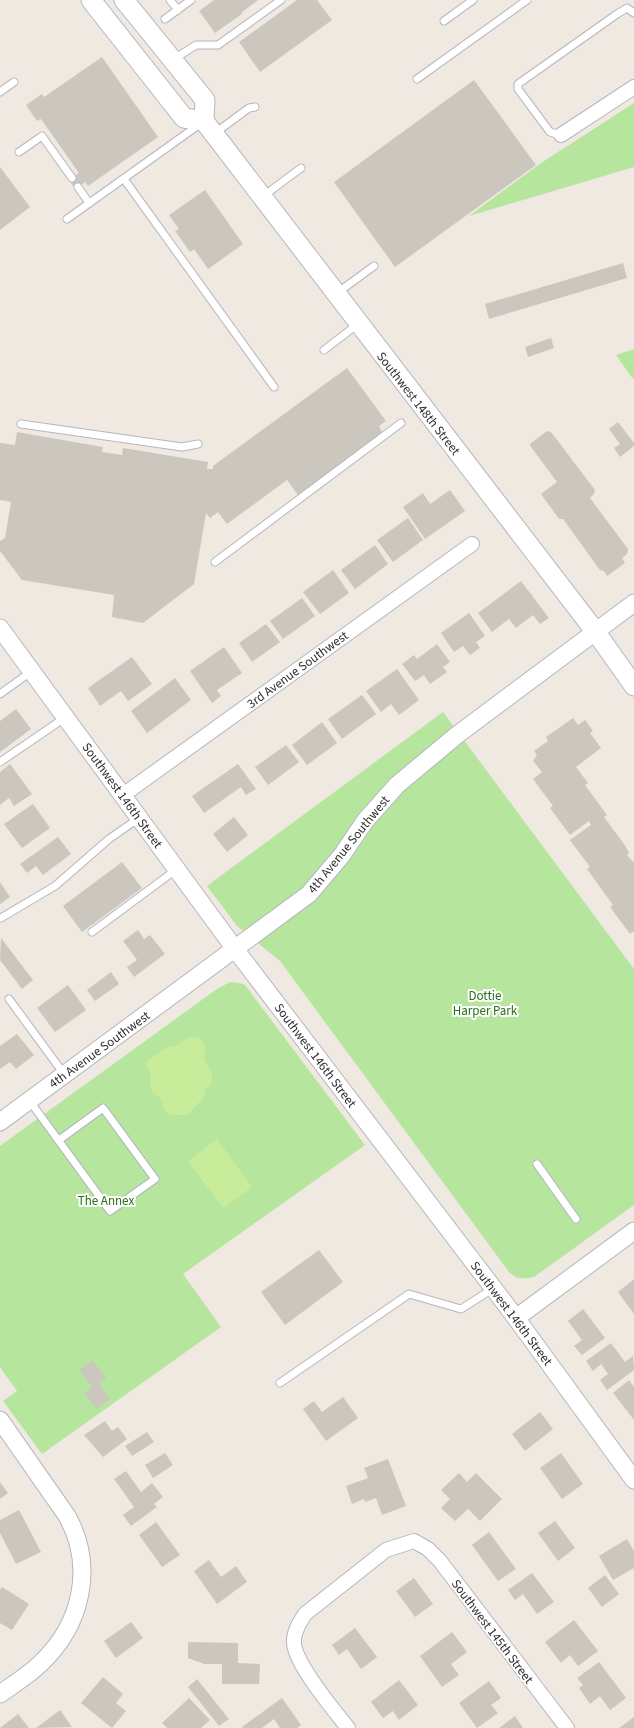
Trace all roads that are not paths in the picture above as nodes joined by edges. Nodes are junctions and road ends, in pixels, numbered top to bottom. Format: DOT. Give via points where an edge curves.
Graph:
graph roads {
  1 [pos="91,0"];
  2 [pos="124,0"];
  3 [pos="170,0"];
  4 [pos="191,0"];
  5 [pos="281,0"];
  6 [pos="473,0"];
  7 [pos="527,0"];
  8 [pos="178,10"];
  9 [pos="634,13"];
  10 [pos="165,19"];
  11 [pos="444,22"];
  12 [pos="172,60"];
  13 [pos="418,79"];
  14 [pos="14,82"];
  15 [pos="634,87"];
  16 [pos="0,92"];
  17 [pos="255,107"];
  18 [pos="209,128"];
  19 [pos="561,135"];
  20 [pos="19,152"];
  21 [pos="301,168"];
  22 [pos="72,178"];
  23 [pos="124,179"];
  24 [pos="78,187"];
  25 [pos="262,197"];
  26 [pos="90,203"];
  27 [pos="67,219"];
  28 [pos="374,266"];
  29 [pos="336,294"];
  30 [pos="359,324"];
  31 [pos="324,350"];
  32 [pos="274,387"];
  33 [pos="401,423"];
  34 [pos="21,424"];
  35 [pos="198,444"];
  36 [pos="472,544"];
  37 [pos="215,562"];
  38 [pos="634,603"];
  39 [pos="0,628"];
  40 [pos="595,631"];
  41 [pos="32,671"];
  42 [pos="634,686"];
  43 [pos="0,694"];
  44 [pos="66,717"];
  45 [pos="0,762"];
  46 [pos="123,795"];
  47 [pos="139,818"];
  48 [pos="177,869"];
  49 [pos="1,918"];
  50 [pos="92,932"];
  51 [pos="235,949"];
  52 [pos="9,999"];
  53 [pos="64,1074"];
  54 [pos="29,1100"];
  55 [pos="0,1122"];
  56 [pos="59,1140"];
  57 [pos="537,1164"];
  58 [pos="576,1219"];
  59 [pos="634,1231"];
  60 [pos="494,1288"];
  61 [pos="516,1318"];
  62 [pos="280,1383"];
  63 [pos="0,1420"];
  64 [pos="634,1480"];
  65 [pos="0,1694"];
  66 [pos="348,1728"];
  67 [pos="567,1728"];
  1 -- 18 [label="main road" via="184,118"];
  2 -- 12 [label="main road"];
  3 -- 8 [label="lane"];
  4 -- 8 [label="lane"];
  5 -- 12 [label="lane" via="218,45 196,45"];
  6 -- 11 [label="lane"];
  7 -- 13 [label="lane"];
  8 -- 10 [label="lane"];
  9 -- 19 [label="lane" via="627,8 616,14 518,84 518,90 550,132"];
  12 -- 18 [label="main road" via="205,100"];
  14 -- 16 [label="lane"];
  15 -- 19 [label="street"];
  17 -- 18 [label="lane"];
  18 -- 23 [label="lane"];
  18 -- 25 [label="main road, Southwest 148th Street"];
  20 -- 22 [label="lane" via="42,136"];
  21 -- 25 [label="lane"];
  23 -- 26 [label="lane"];
  23 -- 32 [label="lane"];
  24 -- 26 [label="lane"];
  25 -- 29 [label="main road, Southwest 148th Street"];
  26 -- 27 [label="lane"];
  28 -- 29 [label="lane"];
  29 -- 30 [label="main road, Southwest 148th Street"];
  30 -- 31 [label="lane"];
  30 -- 40 [label="main road, Southwest 148th Street"];
  33 -- 37 [label="lane"];
  34 -- 35 [label="lane" via="182,447"];
  36 -- 46 [label="street, 3rd Avenue Southwest"];
  38 -- 40 [label="street, 4th Avenue Southwest"];
  39 -- 41 [label="street, Southwest 146th Street"];
  40 -- 42 [label="main road, Southwest 148th Street"];
  40 -- 51 [label="street, 4th Avenue Southwest" via="458,735 397,785 365,821 342,855 309,894"];
  41 -- 43 [label="lane"];
  41 -- 44 [label="street, Southwest 146th Street"];
  44 -- 45 [label="lane"];
  44 -- 46 [label="street, Southwest 146th Street"];
  46 -- 47 [label="street, Southwest 146th Street"];
  47 -- 48 [label="street, Southwest 146th Street"];
  47 -- 49 [label="lane" via="109,839 55,886"];
  48 -- 50 [label="lane"];
  48 -- 51 [label="street, Southwest 146th Street"];
  51 -- 53 [label="street, 4th Avenue Southwest"];
  51 -- 60 [label="street, Southwest 146th Street"];
  52 -- 53 [label="lane"];
  53 -- 54 [label="street, 4th Avenue Southwest"];
  54 -- 55 [label="street, 4th Avenue Southwest"];
  54 -- 56 [label="lane"];
  56 -- 56 [label="lane" via="110,1211 155,1179 103,1108"];
  57 -- 58 [label="lane"];
  59 -- 61 [label="street"];
  60 -- 61 [label="street, Southwest 146th Street"];
  60 -- 62 [label="lane" via="461,1309 408,1294"];
  61 -- 64 [label="street, Southwest 146th Street"];
  63 -- 65 [label="street" via="67,1516 79,1543 82,1561 81,1588 63,1637 26,1676"];
  66 -- 67 [label="street, Southwest 145th Street" via="297,1657 293,1640 297,1626 305,1614 386,1550 414,1541 428,1549 440,1561"];
}
